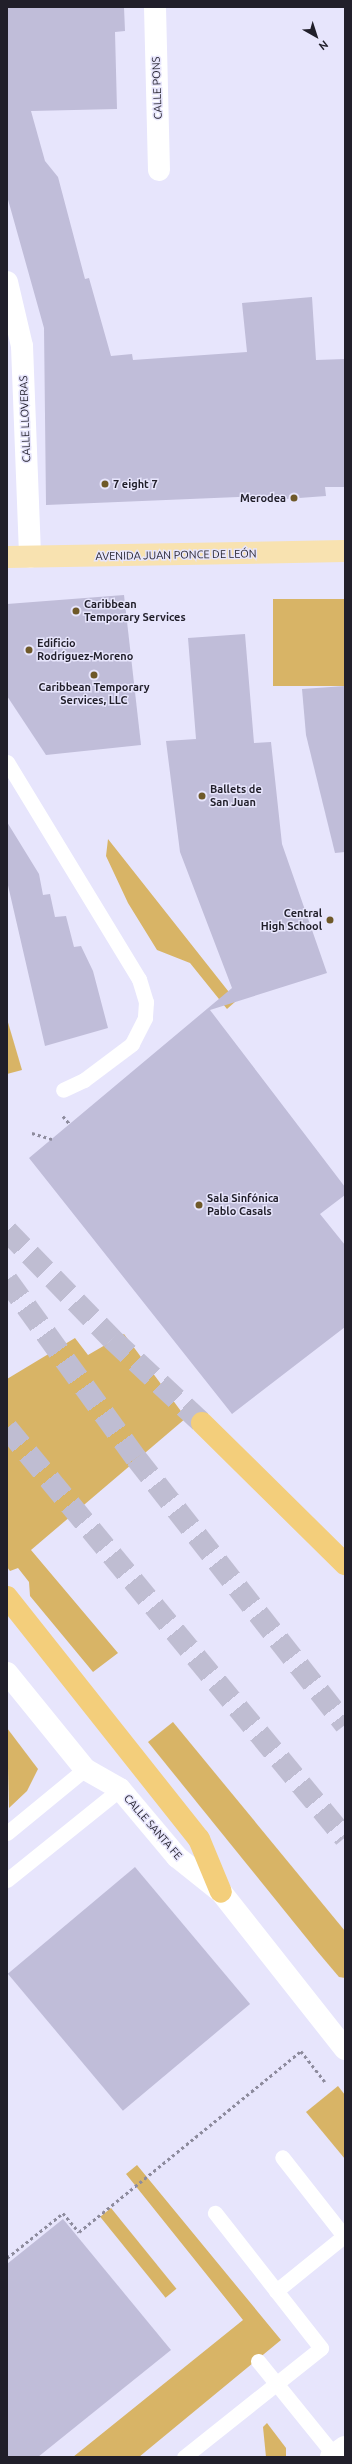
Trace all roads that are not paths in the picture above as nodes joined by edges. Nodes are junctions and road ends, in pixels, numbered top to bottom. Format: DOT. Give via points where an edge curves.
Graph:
graph roads {
  1 [pos="155,7"];
  2 [pos="159,170"];
  3 [pos="7,282"];
  4 [pos="345,551"];
  5 [pos="30,557"];
  6 [pos="7,558"];
  7 [pos="7,762"];
  8 [pos="63,1090"];
  9 [pos="202,1423"];
  10 [pos="345,1564"];
  11 [pos="7,1597"];
  12 [pos="7,1673"];
  13 [pos="85,1769"];
  14 [pos="120,1789"];
  15 [pos="7,1833"];
  16 [pos="7,1880"];
  17 [pos="221,1892"];
  18 [pos="343,2044"];
  19 [pos="282,2157"];
  20 [pos="215,2213"];
  21 [pos="276,2291"];
  22 [pos="258,2361"];
  23 [pos="276,2384"];
  24 [pos="336,2453"];
  25 [pos="184,2457"];
  1 -- 2 [label="street, CALLE PONS"];
  3 -- 5 [label="street, CALLE LLOVERAS" via="22,346"];
  4 -- 5 [label="main road, AVENIDA JUAN PONCE DE LEÓN"];
  5 -- 6 [label="main road, AVENIDA JUAN PONCE DE LEÓN"];
  7 -- 8 [label="lane" via="139,979 146,1002 145,1018 132,1044 84,1080"];
  9 -- 10 [label="highway"];
  11 -- 17 [label="highway" via="199,1839"];
  12 -- 13 [label="street, CALLE SANTA FE"];
  13 -- 14 [label="street, CALLE SANTA FE"];
  13 -- 15 [label="lane"];
  14 -- 16 [label="lane"];
  14 -- 17 [label="street, CALLE SANTA FE" via="177,1857"];
  17 -- 18 [label="street, CALLE SANTA FE"];
  19 -- 21 [label="lane" via="344,2236"];
  20 -- 21 [label="lane"];
  21 -- 23 [label="lane" via="321,2348"];
  22 -- 23 [label="lane"];
  23 -- 24 [label="lane"];
  23 -- 25 [label="lane"];
}
